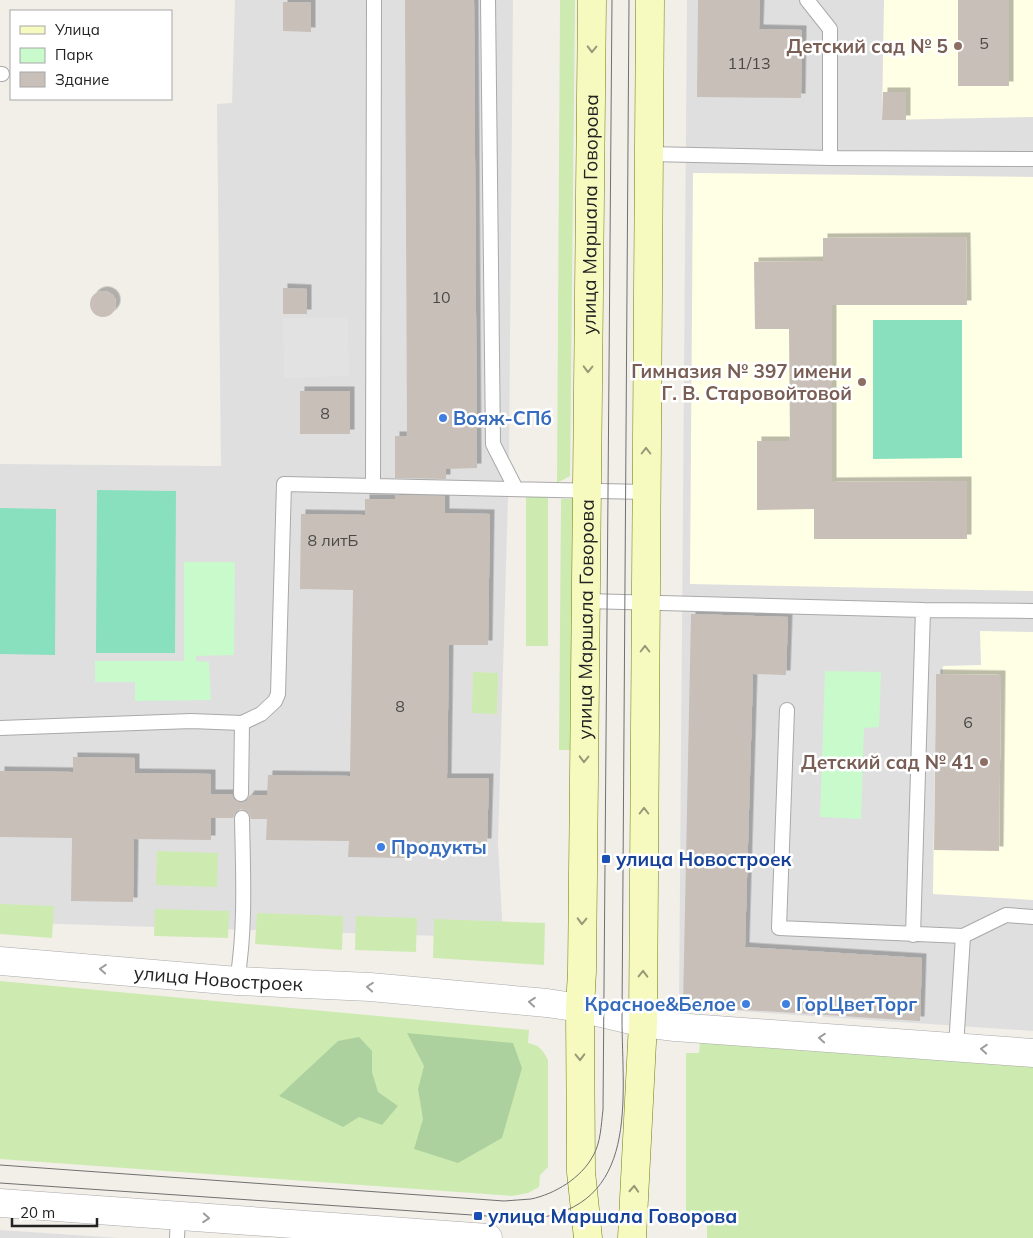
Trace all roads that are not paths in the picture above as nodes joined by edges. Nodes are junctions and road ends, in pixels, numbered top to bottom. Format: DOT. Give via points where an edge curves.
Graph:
graph roads {
  1 [pos="374,0"];
  2 [pos="488,0"];
  3 [pos="592,0"];
  4 [pos="650,0"];
  5 [pos="807,0"];
  6 [pos="649,154"];
  7 [pos="830,158"];
  8 [pos="1033,159"];
  9 [pos="373,485"];
  10 [pos="516,489"];
  11 [pos="587,492"];
  12 [pos="646,492"];
  13 [pos="586,601"];
  14 [pos="645,603"];
  15 [pos="923,610"];
  16 [pos="1033,611"];
  17 [pos="787,710"];
  18 [pos="242,723"];
  19 [pos="0,728"];
  20 [pos="241,794"];
  21 [pos="242,818"];
  22 [pos="1033,917"];
  23 [pos="913,935"];
  24 [pos="963,936"];
  25 [pos="0,961"];
  26 [pos="237,980"];
  27 [pos="580,1008"];
  28 [pos="643,1023"];
  29 [pos="956,1047"];
  30 [pos="1033,1053"];
  31 [pos="0,1203"];
  32 [pos="177,1227"];
  33 [pos="488,1238"];
  34 [pos="588,1238"];
  35 [pos="632,1238"];
  1 -- 9 [label="lane"];
  2 -- 10 [label="lane" via="493,444"];
  3 -- 11 [label="main road, улица Маршала Говорова, one-way"];
  4 -- 6 [label="main road"];
  5 -- 7 [label="lane" via="830,29"];
  6 -- 7 [label="lane"];
  12 -- 6 [label="main road, one-way"];
  7 -- 8 [label="lane"];
  9 -- 10 [label="lane"];
  9 -- 18 [label="lane" via="284,484 278,694 261,714"];
  10 -- 11 [label="lane"];
  11 -- 12 [label="lane"];
  11 -- 13 [label="main road, улица Маршала Говорова"];
  12 -- 14 [label="main road"];
  13 -- 14 [label="lane"];
  13 -- 27 [label="main road, улица Маршала Говорова, one-way"];
  14 -- 15 [label="lane"];
  28 -- 14 [label="main road, one-way"];
  15 -- 16 [label="lane"];
  15 -- 23 [label="lane"];
  17 -- 23 [label="lane" via="779,928"];
  18 -- 19 [label="lane" via="191,721"];
  18 -- 20 [label="lane"];
  21 -- 26 [label="lane" via="243,898"];
  22 -- 24 [label="lane" via="1006,915"];
  23 -- 24 [label="lane"];
  24 -- 29 [label="lane"];
  26 -- 25 [label="street, улица Новостроек, one-way"];
  27 -- 26 [label="street, улица Новостроек, one-way" via="370,987"];
  27 -- 28 [label="street, улица Новостроек"];
  27 -- 34 [label="main road, улица Маршала Говорова, one-way" via="581,1172"];
  29 -- 28 [label="street, улица Новостроек, one-way"];
  35 -- 28 [label="main road, one-way"];
  30 -- 29 [label="street, улица Новостроек, one-way"];
  31 -- 32 [label="street"];
  32 -- 33 [label="street, one-way"];
}
